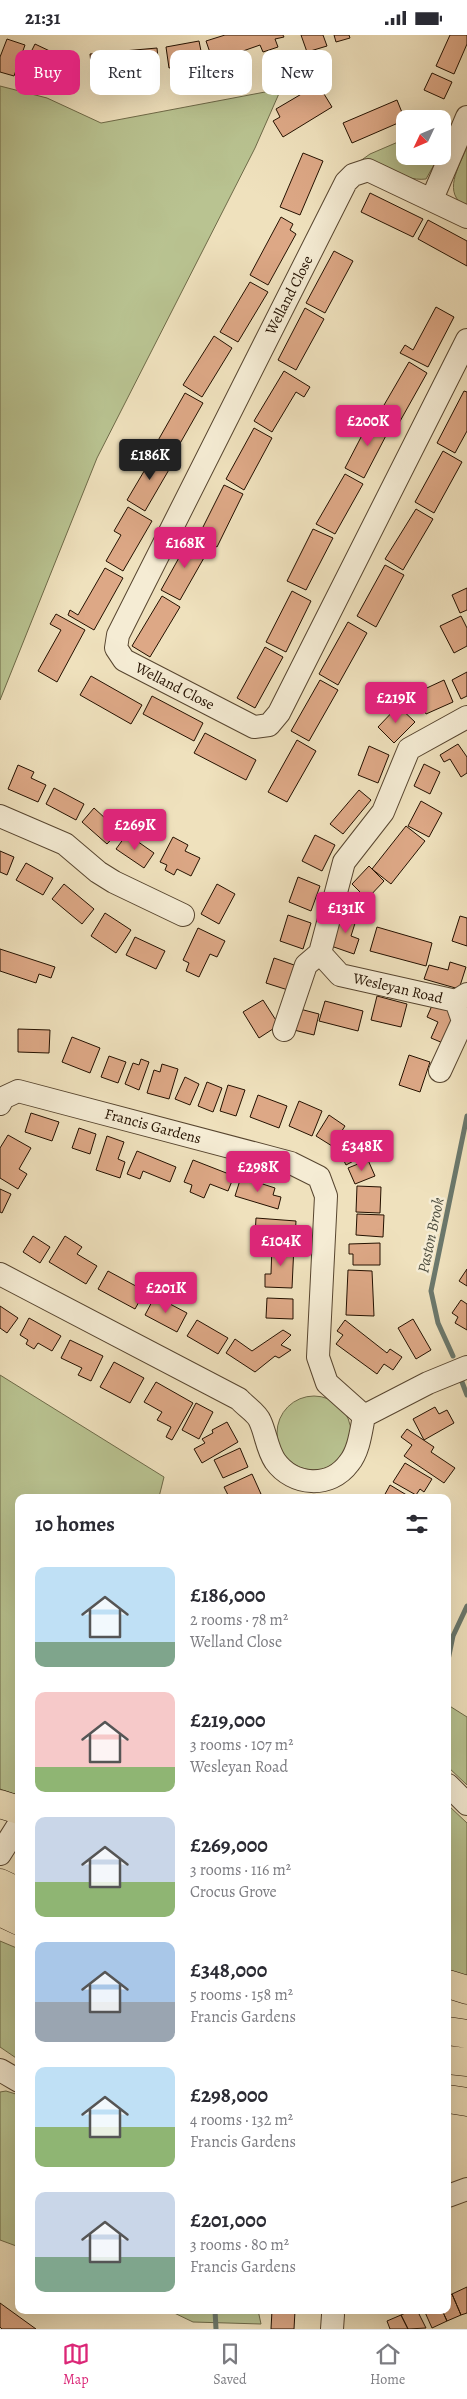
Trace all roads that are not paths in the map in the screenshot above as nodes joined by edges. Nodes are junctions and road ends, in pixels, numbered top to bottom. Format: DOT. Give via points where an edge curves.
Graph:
graph roads {
  1 [pos="467,117"];
  2 [pos="432,199"];
  3 [pos="467,217"];
  4 [pos="467,340"];
  5 [pos="467,717"];
  6 [pos="0,816"];
  7 [pos="182,915"];
  8 [pos="320,953"];
  9 [pos="462,998"];
  10 [pos="284,1030"];
  11 [pos="440,1071"];
  12 [pos="0,1103"];
  13 [pos="0,1274"];
  14 [pos="467,1367"];
  15 [pos="364,1416"];
  16 [pos="451,1788"];
  17 [pos="0,1804"];
  18 [pos="467,1805"];
  19 [pos="15,1809"];
  20 [pos="15,1829"];
  21 [pos="2,1850"];
  22 [pos="0,1883"];
  23 [pos="15,1890"];
  24 [pos="0,1912"];
  25 [pos="15,1919"];
  26 [pos="451,1985"];
  27 [pos="467,1990"];
  28 [pos="451,2031"];
  29 [pos="467,2034"];
  30 [pos="451,2060"];
  31 [pos="467,2063"];
  32 [pos="451,2099"];
  33 [pos="467,2102"];
  34 [pos="467,2189"];
  35 [pos="451,2195"];
  1 -- 2 [label="street"];
  2 -- 3 [label="street, Welland Close"];
  2 -- 4 [label="street, Welland Close" via="368,170 353,175 346,182 118,635 116,648 124,660 254,727 270,725 280,713"];
  5 -- 8 [label="street" via="409,749 383,812 344,862"];
  6 -- 7 [label="street" via="65,844 114,882"];
  8 -- 9 [label="street, Wesleyan Road" via="340,975"];
  8 -- 10 [label="street" via="306,965"];
  9 -- 11 [label="street, Wesleyan Road" via="463,1021"];
  12 -- 15 [label="street, Francis Gardens" via="18,1091 291,1163 319,1177 326,1196 318,1357 327,1383"];
  13 -- 15 [label="street" via="239,1399 260,1419 274,1460 294,1478 308,1482 324,1481 339,1474 353,1456"];
  14 -- 15 [label="street" via="435,1379"];
  16 -- 18 [label="street"];
  17 -- 19 [label="highway"];
  20 -- 21 [label="street"];
  22 -- 23 [label="highway"];
  24 -- 25 [label="highway"];
  26 -- 27 [label="highway"];
  28 -- 29 [label="highway"];
  30 -- 31 [label="highway"];
  32 -- 33 [label="highway"];
  34 -- 35 [label="street"];
}
